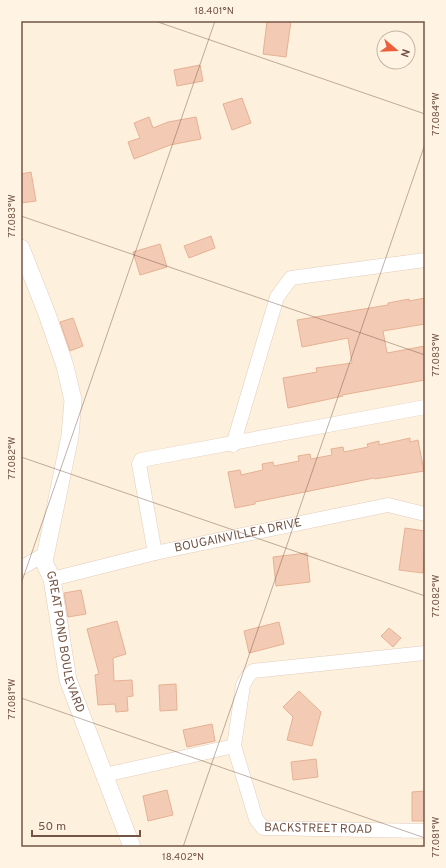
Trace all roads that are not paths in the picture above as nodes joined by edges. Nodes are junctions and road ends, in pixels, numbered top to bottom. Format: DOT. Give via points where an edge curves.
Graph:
graph roads {
  1 [pos="21,248"];
  2 [pos="425,260"];
  3 [pos="425,407"];
  4 [pos="233,445"];
  5 [pos="425,514"];
  6 [pos="155,553"];
  7 [pos="45,554"];
  8 [pos="21,568"];
  9 [pos="52,579"];
  10 [pos="425,653"];
  11 [pos="234,746"];
  12 [pos="105,774"];
  13 [pos="425,831"];
  14 [pos="132,847"];
  1 -- 7 [label="street, GREAT POND BOULEVARD" via="65,366 73,400 70,436"];
  2 -- 4 [label="street" via="291,278 277,297"];
  3 -- 4 [label="street"];
  4 -- 6 [label="street" via="141,460 139,464"];
  5 -- 6 [label="street, BOUGAINVILLEA DRIVE" via="388,505"];
  6 -- 9 [label="street, BOUGAINVILLEA DRIVE"];
  7 -- 8 [label="street"];
  7 -- 9 [label="street, GREAT POND BOULEVARD" via="44,562"];
  9 -- 12 [label="street, GREAT POND BOULEVARD" via="68,680"];
  10 -- 11 [label="street" via="254,671 243,685"];
  11 -- 12 [label="street"];
  11 -- 13 [label="street, BACKSTREET ROAD" via="256,819 263,828"];
  12 -- 14 [label="street, GREAT POND BOULEVARD"];
}
